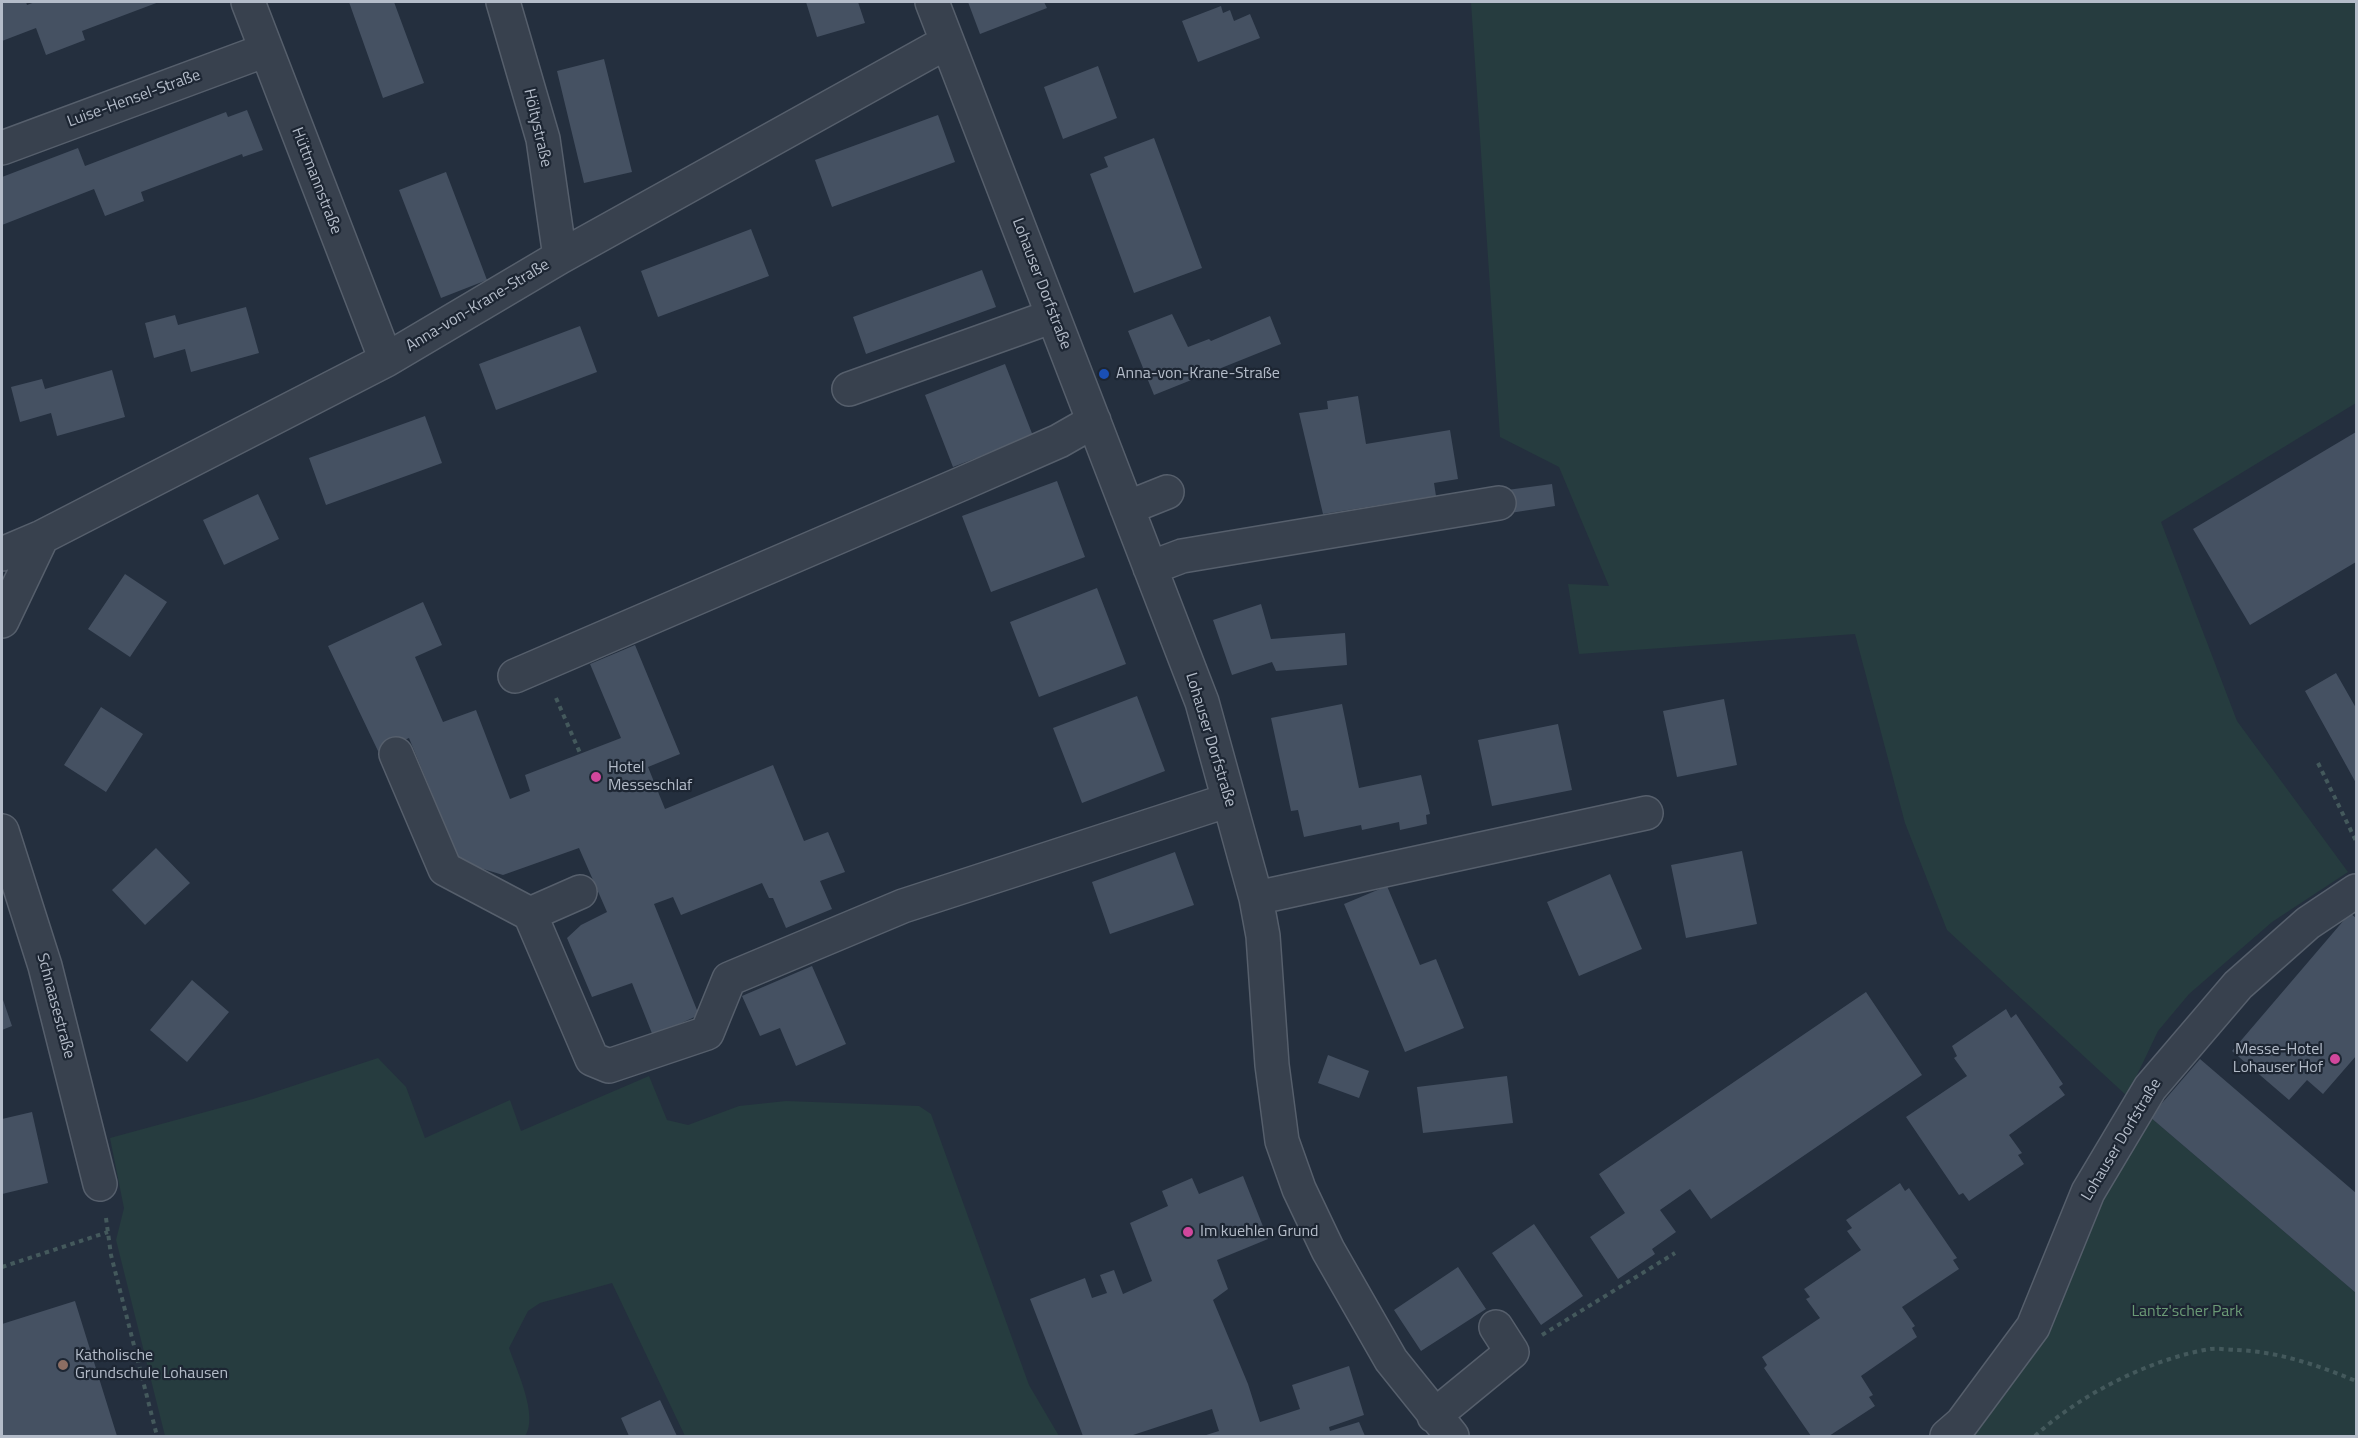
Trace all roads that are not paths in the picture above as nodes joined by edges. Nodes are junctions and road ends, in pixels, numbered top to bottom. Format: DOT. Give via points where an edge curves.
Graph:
graph roads {
  1 [pos="248,2"];
  2 [pos="503,2"];
  3 [pos="932,2"];
  4 [pos="947,42"];
  5 [pos="266,50"];
  6 [pos="2,148"];
  7 [pos="560,257"];
  8 [pos="1053,316"];
  9 [pos="386,360"];
  10 [pos="849,389"];
  11 [pos="1094,421"];
  12 [pos="1167,492"];
  13 [pos="1499,503"];
  14 [pos="1127,508"];
  15 [pos="42,537"];
  16 [pos="2,554"];
  17 [pos="1150,568"];
  18 [pos="2,621"];
  19 [pos="529,670"];
  20 [pos="396,754"];
  21 [pos="1229,800"];
  22 [pos="1646,813"];
  23 [pos="2,831"];
  24 [pos="2356,891"];
  25 [pos="580,892"];
  26 [pos="1256,898"];
  27 [pos="530,914"];
  28 [pos="100,1184"];
  29 [pos="1496,1327"];
  30 [pos="1443,1426"];
  31 [pos="1947,1437"];
  1 -- 5 [label="street, Hüttmannstraße"];
  2 -- 7 [label="street, Höltystraße" via="543,139"];
  3 -- 4 [label="street, Lohauser Dorfstraße"];
  4 -- 7 [label="street, Anna-von-Krane-Straße"];
  4 -- 8 [label="street, Lohauser Dorfstraße"];
  5 -- 6 [label="street, Luise-Hensel-Straße"];
  5 -- 9 [label="street, Hüttmannstraße"];
  7 -- 9 [label="street, Anna-von-Krane-Straße"];
  8 -- 10 [label="street"];
  8 -- 11 [label="street, Lohauser Dorfstraße"];
  9 -- 15 [label="street, Anna-von-Krane-Straße"];
  11 -- 14 [label="street, Lohauser Dorfstraße"];
  11 -- 19 [label="street" via="1059,441"];
  12 -- 14 [label="street"];
  13 -- 17 [label="street" via="1182,556"];
  14 -- 17 [label="street, Lohauser Dorfstraße"];
  15 -- 16 [label="street, Anna-von-Krane-Straße"];
  15 -- 18 [label="street"];
  17 -- 21 [label="street, Lohauser Dorfstraße" via="1202,702"];
  20 -- 27 [label="street" via="445,869"];
  21 -- 26 [label="street, Lohauser Dorfstraße"];
  21 -- 27 [label="street" via="903,906 729,979 707,1033 609,1066 592,1059"];
  22 -- 26 [label="street"];
  23 -- 28 [label="street, Schnaasestraße" via="45,966"];
  24 -- 31 [label="street, Lohauser Dorfstraße" via="2308,923 2238,985 2150,1088 2088,1192 2033,1327 1962,1423"];
  25 -- 27 [label="street"];
  26 -- 30 [label="street, Lohauser Dorfstraße" via="1282,1141 1299,1190 1328,1250 1391,1360"];
  29 -- 30 [label="street" via="1512,1352"];
}
